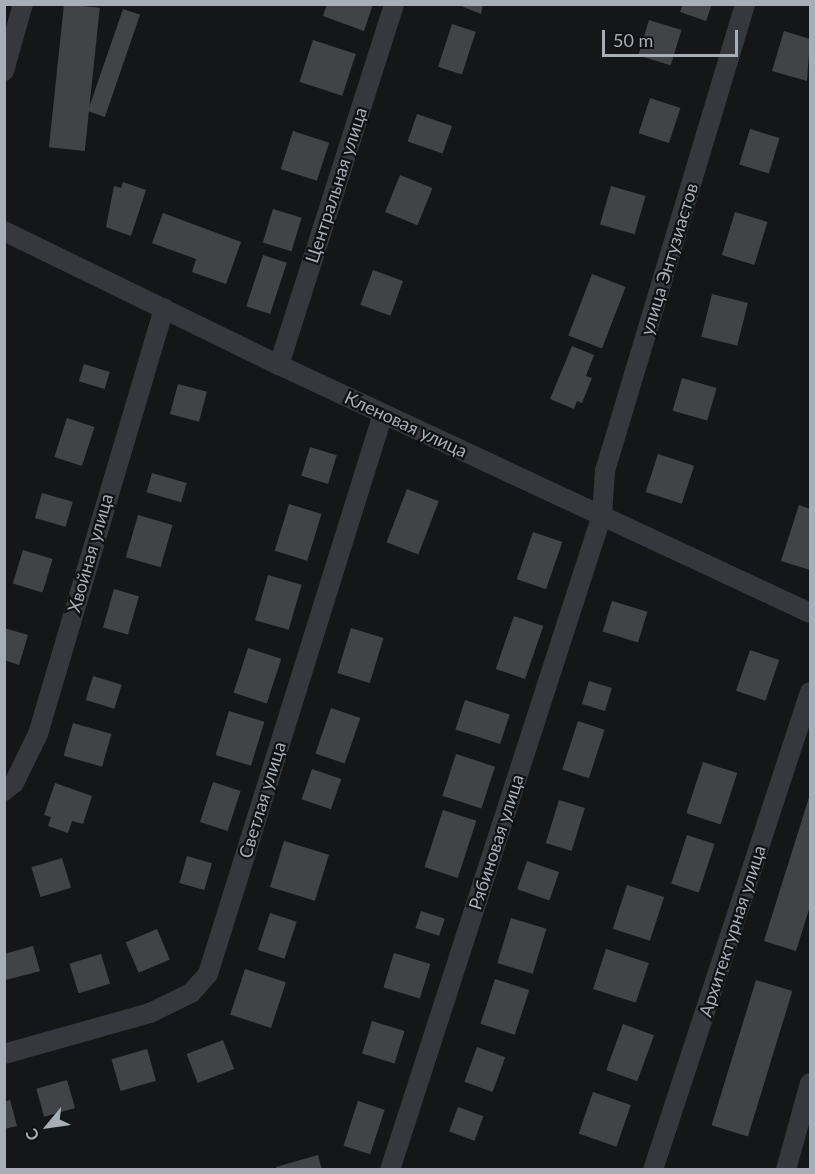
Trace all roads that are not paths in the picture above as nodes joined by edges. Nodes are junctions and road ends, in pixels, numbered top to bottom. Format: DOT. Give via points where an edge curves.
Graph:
graph roads {
  1 [pos="23,4"];
  2 [pos="394,4"];
  3 [pos="745,4"];
  4 [pos="4,71"];
  5 [pos="4,231"];
  6 [pos="164,308"];
  7 [pos="279,365"];
  8 [pos="383,414"];
  9 [pos="602,515"];
  10 [pos="810,613"];
  11 [pos="810,692"];
  12 [pos="4,791"];
  13 [pos="4,1054"];
  14 [pos="810,1083"];
  15 [pos="390,1170"];
  16 [pos="653,1170"];
  17 [pos="786,1170"];
  1 -- 4 [label="street"];
  2 -- 7 [label="street, Центральная улица"];
  3 -- 9 [label="street, улица Энтузиастов" via="605,471"];
  5 -- 6 [label="street, Кленовая улица"];
  6 -- 7 [label="street, Кленовая улица"];
  6 -- 12 [label="street, Хвойная улица" via="38,734 14,783"];
  7 -- 8 [label="street, Кленовая улица"];
  8 -- 9 [label="street, Кленовая улица"];
  8 -- 13 [label="street, Светлая улица" via="208,974 191,993 150,1013"];
  9 -- 10 [label="street, Кленовая улица"];
  9 -- 15 [label="street, Рябиновая улица"];
  11 -- 16 [label="street, Архитектурная улица"];
  14 -- 17 [label="street"];
}
